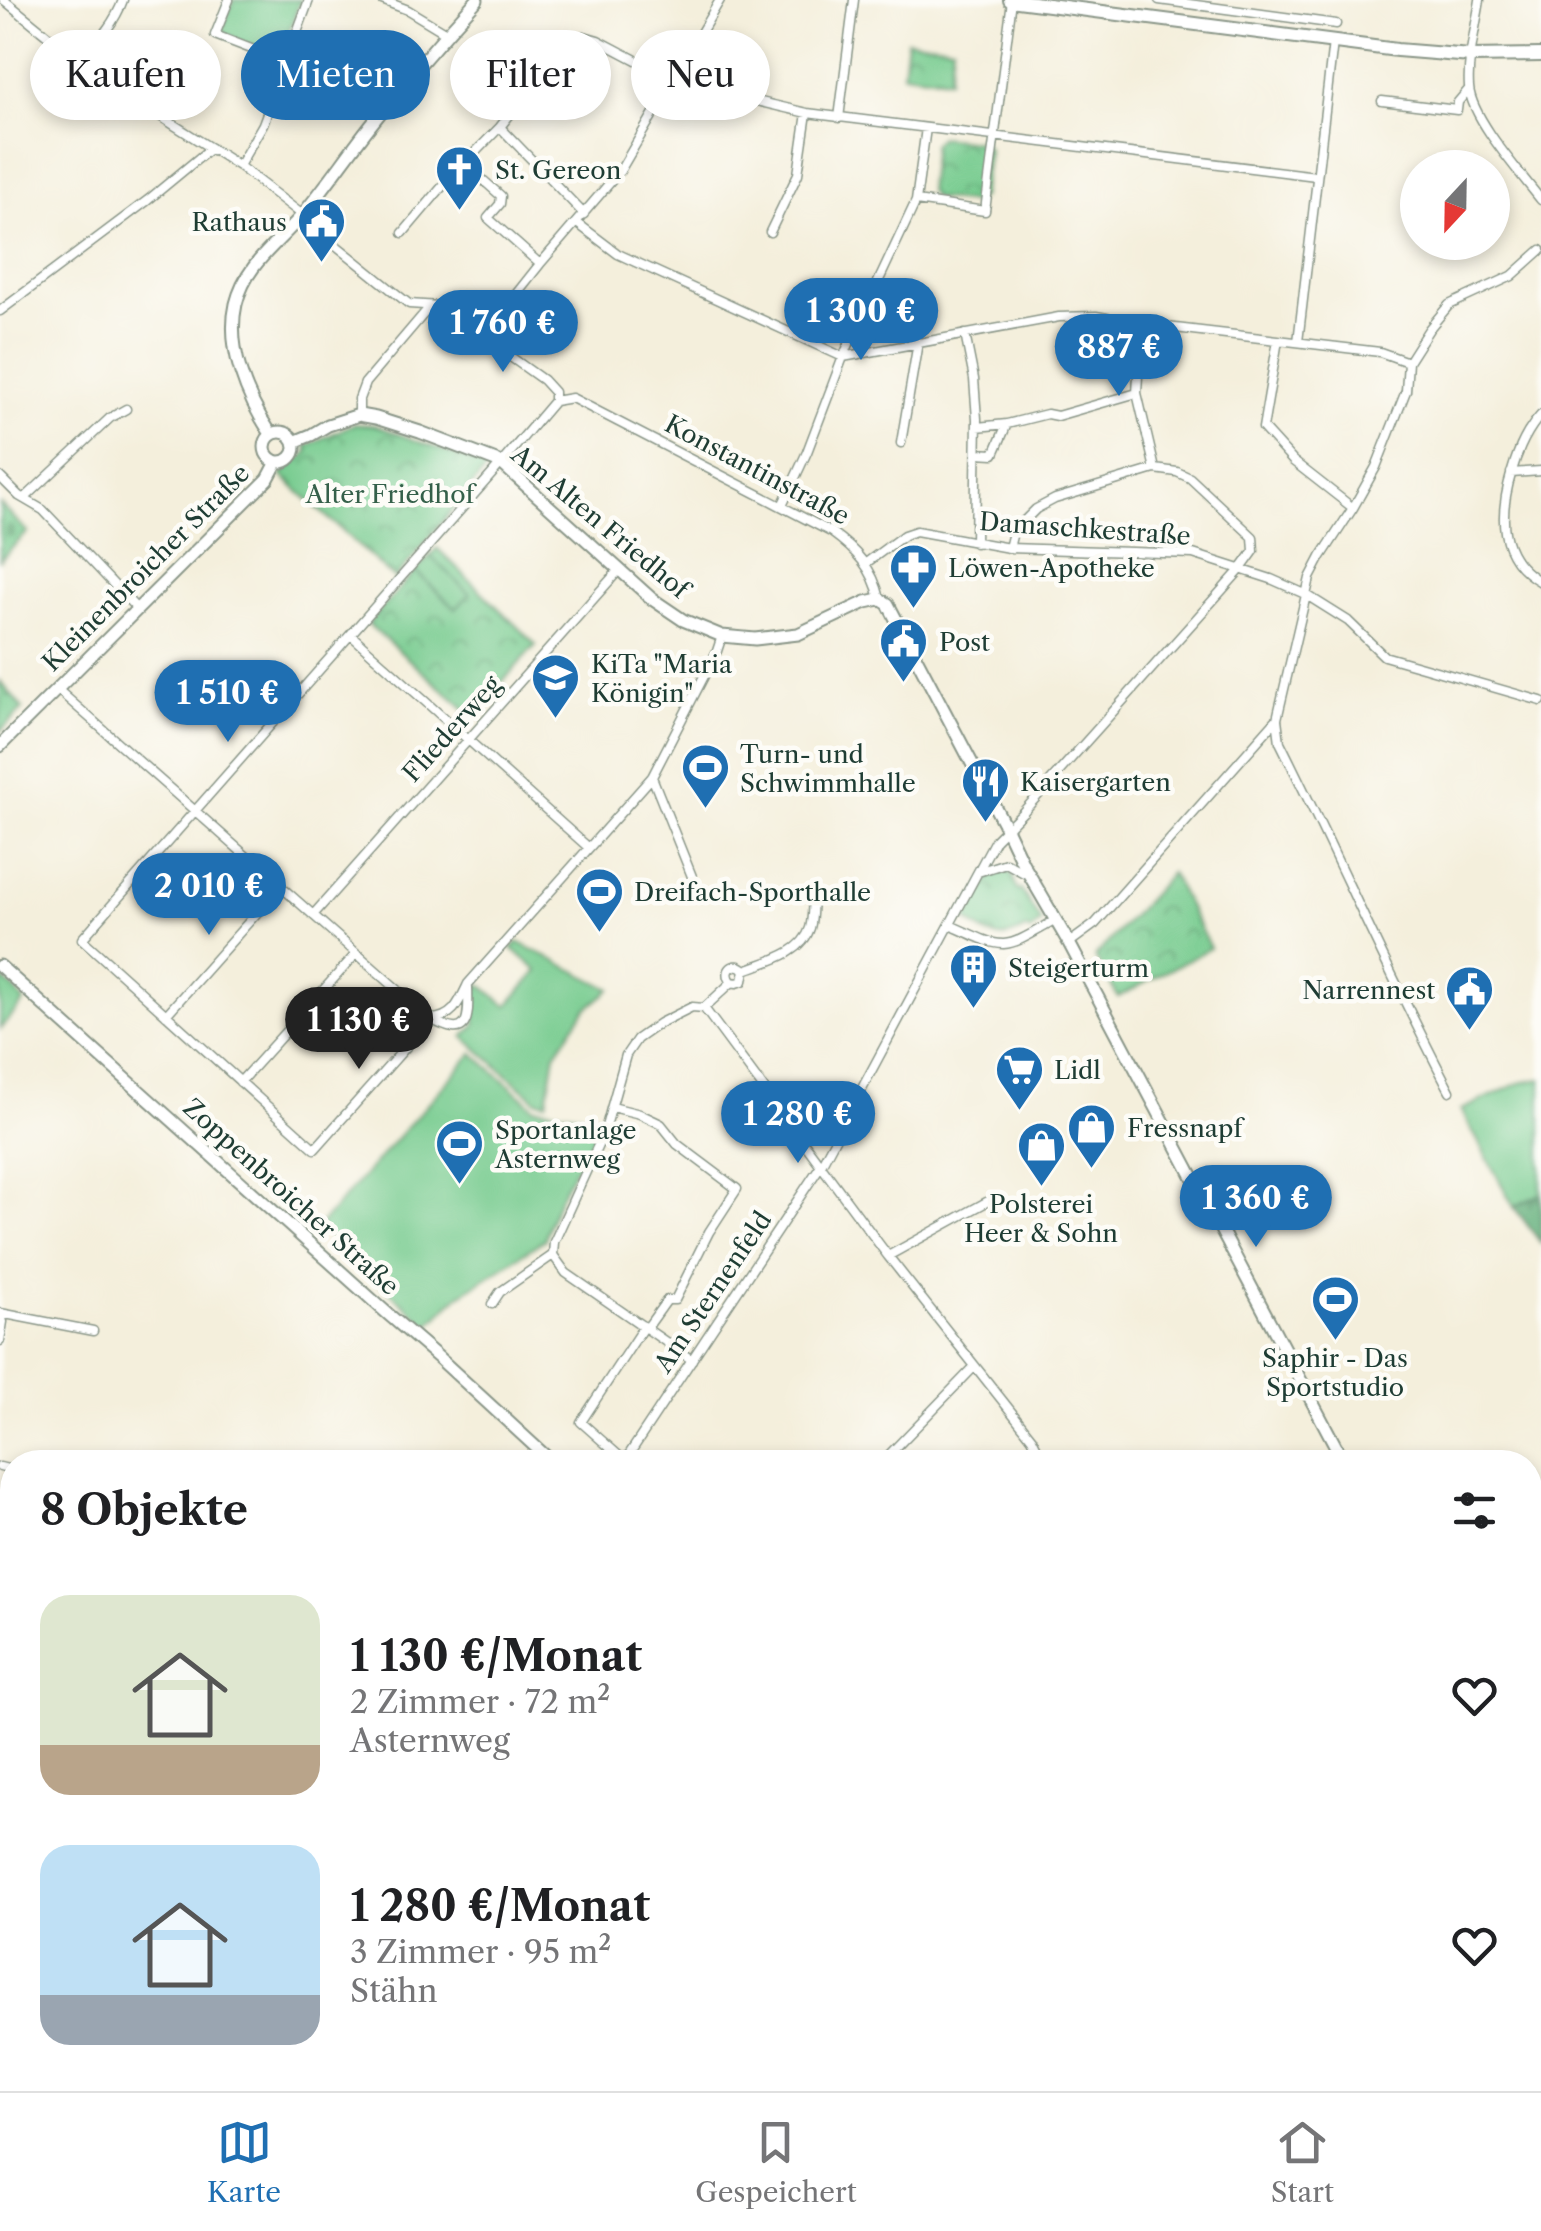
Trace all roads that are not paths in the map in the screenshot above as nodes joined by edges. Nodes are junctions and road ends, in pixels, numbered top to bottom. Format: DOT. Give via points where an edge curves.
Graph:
graph roads {
  1 [pos="4,0"];
  2 [pos="123,0"];
  3 [pos="229,0"];
  4 [pos="309,0"];
  5 [pos="382,0"];
  6 [pos="477,0"];
  7 [pos="720,0"];
  8 [pos="854,0"];
  9 [pos="1011,0"];
  10 [pos="1159,0"];
  11 [pos="1480,0"];
  12 [pos="1336,24"];
  13 [pos="41,30"];
  14 [pos="107,30"];
  15 [pos="297,30"];
  16 [pos="703,30"];
  17 [pos="446,33"];
  18 [pos="1333,42"];
  19 [pos="241,45"];
  20 [pos="1471,56"];
  21 [pos="1541,56"];
  22 [pos="631,57"];
  23 [pos="1469,88"];
  24 [pos="1382,101"];
  25 [pos="770,104"];
  26 [pos="807,113"];
  27 [pos="839,118"];
  28 [pos="165,120"];
  29 [pos="265,120"];
  30 [pos="650,120"];
  31 [pos="500,127"];
  32 [pos="926,128"];
  33 [pos="995,136"];
  34 [pos="211,148"];
  35 [pos="464,163"];
  36 [pos="239,166"];
  37 [pos="1316,176"];
  38 [pos="1541,200"];
  39 [pos="916,201"];
  40 [pos="584,214"];
  41 [pos="308,219"];
  42 [pos="577,223"];
  43 [pos="403,232"];
  44 [pos="770,232"];
  45 [pos="1541,250"];
  46 [pos="540,264"];
  47 [pos="434,306"];
  48 [pos="0,311"];
  49 [pos="1142,324"];
  50 [pos="965,334"];
  51 [pos="482,337"];
  52 [pos="1278,340"];
  53 [pos="918,342"];
  54 [pos="1298,342"];
  55 [pos="842,357"];
  56 [pos="1408,362"];
  57 [pos="1137,394"];
  58 [pos="554,401"];
  59 [pos="126,410"];
  60 [pos="359,415"];
  61 [pos="1541,415"];
  62 [pos="1007,424"];
  63 [pos="977,427"];
  64 [pos="271,434"];
  65 [pos="294,442"];
  66 [pos="901,443"];
  67 [pos="977,453"];
  68 [pos="277,462"];
  69 [pos="501,463"];
  70 [pos="1155,469"];
  71 [pos="1541,471"];
  72 [pos="1512,472"];
  73 [pos="0,477"];
  74 [pos="24,499"];
  75 [pos="782,506"];
  76 [pos="1353,508"];
  77 [pos="975,543"];
  78 [pos="1009,548"];
  79 [pos="866,563"];
  80 [pos="619,570"];
  81 [pos="1241,570"];
  82 [pos="1541,582"];
  83 [pos="1306,594"];
  84 [pos="880,599"];
  85 [pos="137,609"];
  86 [pos="351,635"];
  87 [pos="722,636"];
  88 [pos="57,689"];
  89 [pos="1541,701"];
  90 [pos="1277,718"];
  91 [pos="467,740"];
  92 [pos="0,746"];
  93 [pos="652,777"];
  94 [pos="196,810"];
  95 [pos="1006,828"];
  96 [pos="588,848"];
  97 [pos="978,872"];
  98 [pos="1029,876"];
  99 [pos="693,879"];
  100 [pos="280,887"];
  101 [pos="812,895"];
  102 [pos="313,915"];
  103 [pos="1056,920"];
  104 [pos="950,925"];
  105 [pos="1070,942"];
  106 [pos="356,954"];
  107 [pos="0,966"];
  108 [pos="745,970"];
  109 [pos="732,982"];
  110 [pos="468,984"];
  111 [pos="704,1008"];
  112 [pos="166,1014"];
  113 [pos="431,1019"];
  114 [pos="240,1082"];
  115 [pos="1450,1091"];
  116 [pos="612,1107"];
  117 [pos="821,1165"];
  118 [pos="992,1199"];
  119 [pos="552,1255"];
  120 [pos="888,1256"];
  121 [pos="492,1304"];
  122 [pos="0,1313"];
  123 [pos="646,1327"];
  124 [pos="93,1331"];
  125 [pos="0,1341"];
  126 [pos="692,1360"];
  127 [pos="975,1366"];
  128 [pos="539,1450"];
  129 [pos="612,1450"];
  130 [pos="633,1450"];
  131 [pos="894,1450"];
  132 [pos="1038,1450"];
  133 [pos="1338,1450"];
  1 -- 13 [label="street"];
  2 -- 14 [label="street"];
  3 -- 19 [label="street" via="215,35"];
  4 -- 15 [label="street"];
  5 -- 17 [label="street"];
  6 -- 17 [label="main road"];
  7 -- 16 [label="street"];
  8 -- 27 [label="street"];
  9 -- 18 [label="main road"];
  9 -- 33 [label="street"];
  10 -- 12 [label="street"];
  11 -- 20 [label="street"];
  17 -- 41 [label="main road" via="371,124"];
  18 -- 20 [label="main road"];
  18 -- 37 [label="street"];
  20 -- 21 [label="main road"];
  20 -- 23 [label="street"];
  22 -- 31 [label="street" via="598,40 570,38"];
  23 -- 24 [label="street" via="1457,110"];
  23 -- 38 [label="street" via="1484,124"];
  25 -- 26 [label="street"];
  26 -- 27 [label="street"];
  26 -- 44 [label="street" via="798,174"];
  27 -- 32 [label="street"];
  28 -- 34 [label="street"];
  29 -- 36 [label="street"];
  30 -- 40 [label="street"];
  31 -- 35 [label="street"];
  31 -- 40 [label="street"];
  32 -- 33 [label="street"];
  32 -- 39 [label="street"];
  33 -- 37 [label="street"];
  33 -- 39 [label="street" via="985,211"];
  34 -- 36 [label="street"];
  34 -- 48 [label="street"];
  35 -- 43 [label="street"];
  35 -- 46 [label="street" via="501,196 488,218"];
  36 -- 41 [label="street"];
  37 -- 54 [label="street"];
  39 -- 55 [label="street"];
  40 -- 42 [label="street"];
  41 -- 47 [label="street" via="409,304"];
  41 -- 64 [label="main road" via="249,271 236,304 241,376"];
  42 -- 46 [label="street"];
  42 -- 55 [label="street" via="618,254"];
  45 -- 56 [label="street" via="1512,276 1450,306"];
  46 -- 51 [label="street"];
  47 -- 51 [label="street"];
  47 -- 60 [label="street" via="366,383"];
  49 -- 50 [label="street" via="1059,316"];
  49 -- 52 [label="street"];
  49 -- 57 [label="street"];
  50 -- 53 [label="street"];
  50 -- 63 [label="street"];
  51 -- 58 [label="street" via="548,384"];
  52 -- 54 [label="street"];
  52 -- 76 [label="street" via="1264,428 1293,461"];
  53 -- 55 [label="street"];
  53 -- 66 [label="street"];
  54 -- 56 [label="street"];
  55 -- 75 [label="street"];
  56 -- 76 [label="street" via="1406,391"];
  57 -- 62 [label="street"];
  57 -- 70 [label="street"];
  58 -- 69 [label="street"];
  58 -- 75 [label="street, Konstantinstraße" via="572,398"];
  59 -- 74 [label="street"];
  60 -- 65 [label="main road"];
  60 -- 69 [label="main road, Am Alten Friedhof"];
  61 -- 72 [label="street"];
  62 -- 63 [label="street"];
  62 -- 67 [label="street" via="994,454"];
  63 -- 67 [label="street"];
  64 -- 65 [label="main road" via="286,433"];
  64 -- 68 [label="main road" via="264,450"];
  65 -- 68 [label="main road" via="292,456"];
  67 -- 77 [label="street"];
  68 -- 85 [label="main road, Kleinenbroicher Straße" via="268,479"];
  69 -- 80 [label="main road, Am Alten Friedhof"];
  69 -- 86 [label="street"];
  70 -- 78 [label="street" via="1036,509"];
  70 -- 81 [label="street" via="1190,478 1254,537 1254,551"];
  71 -- 72 [label="street"];
  72 -- 82 [label="street" via="1503,504 1508,546"];
  73 -- 74 [label="street"];
  74 -- 85 [label="street" via="43,510"];
  75 -- 79 [label="street, Konstantinstraße" via="831,532"];
  76 -- 83 [label="street"];
  77 -- 78 [label="street, Damaschkestraße"];
  77 -- 79 [label="street, Damaschkestraße" via="912,532"];
  78 -- 81 [label="street, Damaschkestraße" via="1186,554"];
  79 -- 84 [label="street, Konstantinstraße"];
  80 -- 87 [label="main road, Am Alten Friedhof" via="669,612"];
  80 -- 91 [label="street, Fliederweg"];
  81 -- 83 [label="street, Damaschkestraße"];
  81 -- 95 [label="street, Am Sternenfeld"];
  83 -- 89 [label="street, Damaschkestraße" via="1384,656"];
  83 -- 90 [label="street"];
  84 -- 87 [label="main road, Am Alten Friedhof" via="798,634"];
  84 -- 95 [label="main road, Konstantinstraße"];
  85 -- 88 [label="main road, Kleinenbroicher Straße"];
  86 -- 91 [label="street"];
  86 -- 94 [label="street"];
  87 -- 93 [label="street"];
  88 -- 92 [label="main road, Kleinenbroicher Straße"];
  88 -- 94 [label="street"];
  90 -- 105 [label="street" via="1095,924"];
  90 -- 115 [label="street" via="1280,742"];
  91 -- 96 [label="street"];
  91 -- 102 [label="street, Fliederweg"];
  93 -- 96 [label="street"];
  93 -- 99 [label="street"];
  94 -- 100 [label="street"];
  94 -- 112 [label="street" via="82,939"];
  95 -- 97 [label="street, Am Sternenfeld"];
  95 -- 98 [label="main road, Konstantinstraße"];
  96 -- 110 [label="street"];
  97 -- 98 [label="street" via="1006,863"];
  97 -- 104 [label="street, Am Sternenfeld"];
  98 -- 103 [label="main road, Konstantinstraße"];
  100 -- 102 [label="street"];
  100 -- 112 [label="street"];
  101 -- 108 [label="street" via="811,926 802,942"];
  102 -- 106 [label="street"];
  103 -- 104 [label="street" via="1010,946"];
  103 -- 105 [label="main road, Konstantinstraße"];
  104 -- 117 [label="street, Am Sternenfeld"];
  105 -- 133 [label="main road, Konstantinstraße"];
  106 -- 113 [label="street"];
  106 -- 114 [label="street"];
  107 -- 128 [label="main road, Zoppenbroicher Straße"];
  108 -- 109 [label="street" via="742,981"];
  108 -- 109 [label="street" via="730,967"];
  109 -- 111 [label="street"];
  110 -- 113 [label="street" via="450,1014"];
  110 -- 113 [label="street" via="462,1028"];
  111 -- 116 [label="street" via="692,1006 637,1039"];
  111 -- 117 [label="street"];
  112 -- 114 [label="street"];
  113 -- 114 [label="street" via="315,1149"];
  116 -- 119 [label="street"];
  116 -- 123 [label="street" via="661,1124 737,1188 674,1300"];
  117 -- 120 [label="street"];
  117 -- 126 [label="street, Am Sternenfeld"];
  118 -- 120 [label="street"];
  119 -- 121 [label="street"];
  119 -- 123 [label="street" via="566,1273"];
  120 -- 127 [label="street"];
  122 -- 124 [label="street"];
  122 -- 125 [label="street"];
  123 -- 126 [label="street"];
  123 -- 129 [label="street" via="581,1422"];
  126 -- 130 [label="street, Am Sternenfeld"];
  127 -- 131 [label="street"];
  127 -- 132 [label="street"];
}
